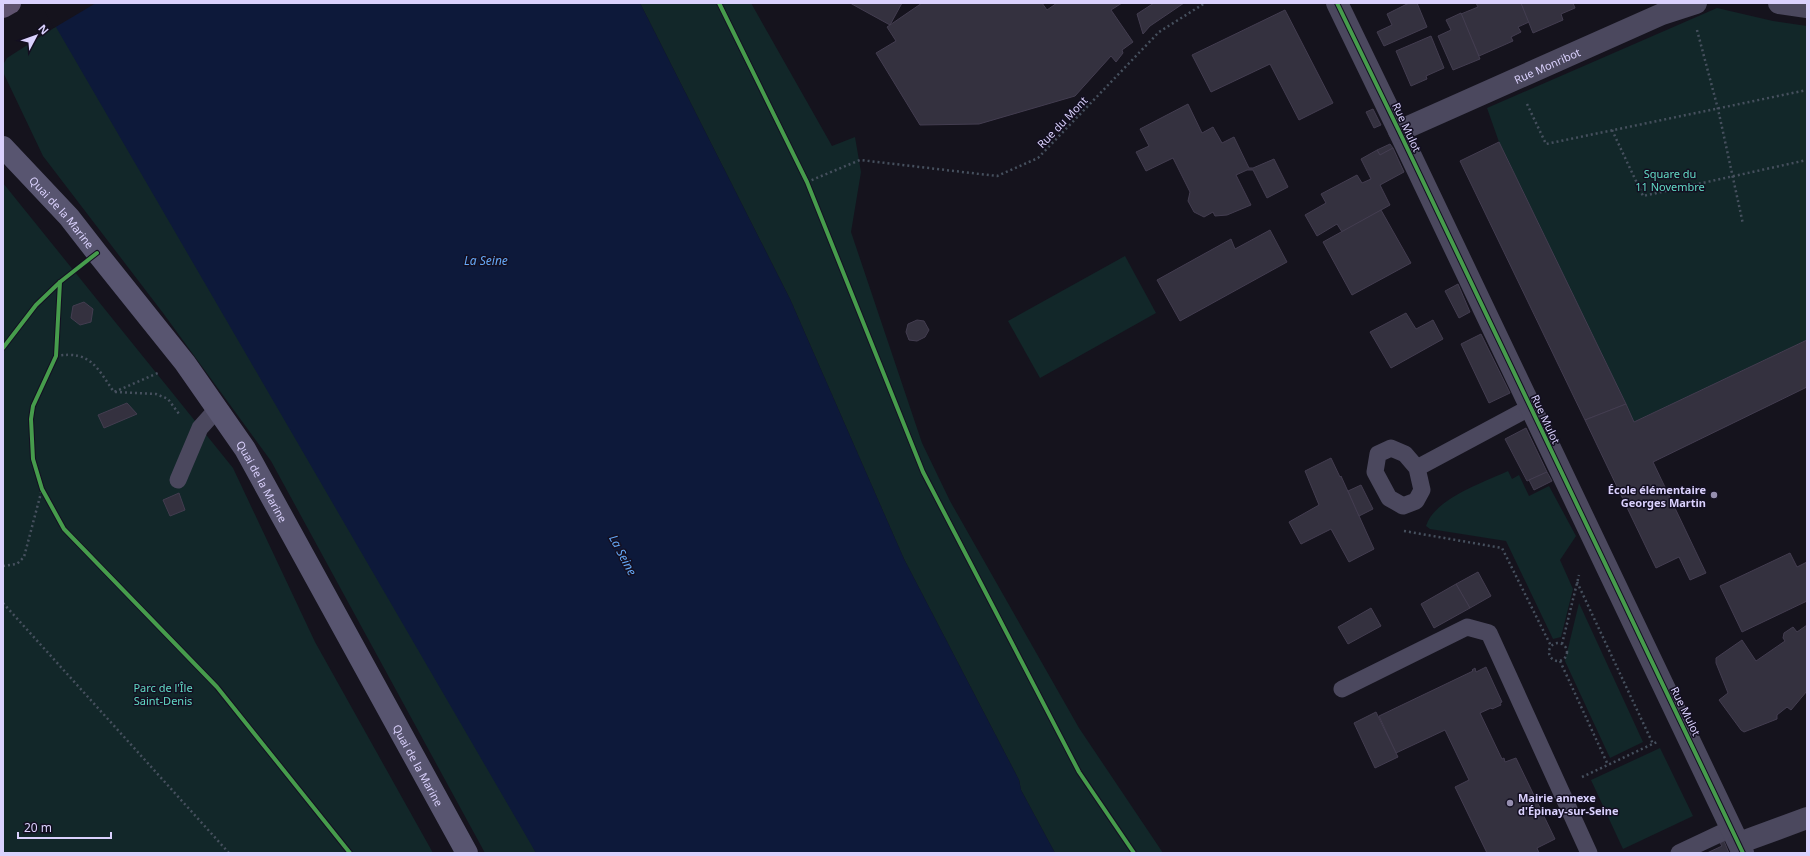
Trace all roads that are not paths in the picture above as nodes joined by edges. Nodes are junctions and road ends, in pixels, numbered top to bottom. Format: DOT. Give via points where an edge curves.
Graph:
graph roads {
  1 [pos="1337,3"];
  2 [pos="1779,3"];
  3 [pos="1693,4"];
  4 [pos="1807,6"];
  5 [pos="1399,131"];
  6 [pos="3,147"];
  7 [pos="1531,407"];
  8 [pos="217,410"];
  9 [pos="1417,468"];
  10 [pos="178,480"];
  11 [pos="1342,690"];
  12 [pos="1807,818"];
  13 [pos="1738,842"];
  14 [pos="467,853"];
  15 [pos="1589,853"];
  16 [pos="1679,853"];
  1 -- 5 [label="street, Rue Mulot"];
  2 -- 4 [label="street"];
  3 -- 5 [label="street, Rue Monribot" via="1662,14"];
  5 -- 7 [label="street, Rue Mulot"];
  6 -- 8 [label="street, Quai de la Marine" via="69,217 185,363"];
  7 -- 9 [label="lane"];
  7 -- 13 [label="street, Rue Mulot"];
  8 -- 10 [label="lane" via="200,428"];
  8 -- 14 [label="street, Quai de la Marine" via="245,449 273,498"];
  9 -- 9 [label="lane" via="1405,454 1392,448 1378,454 1375,472 1389,498 1403,506 1416,501 1422,490"];
  11 -- 15 [label="lane" via="1467,627 1489,633"];
  12 -- 13 [label="street"];
  13 -- 16 [label="lane"];
}
